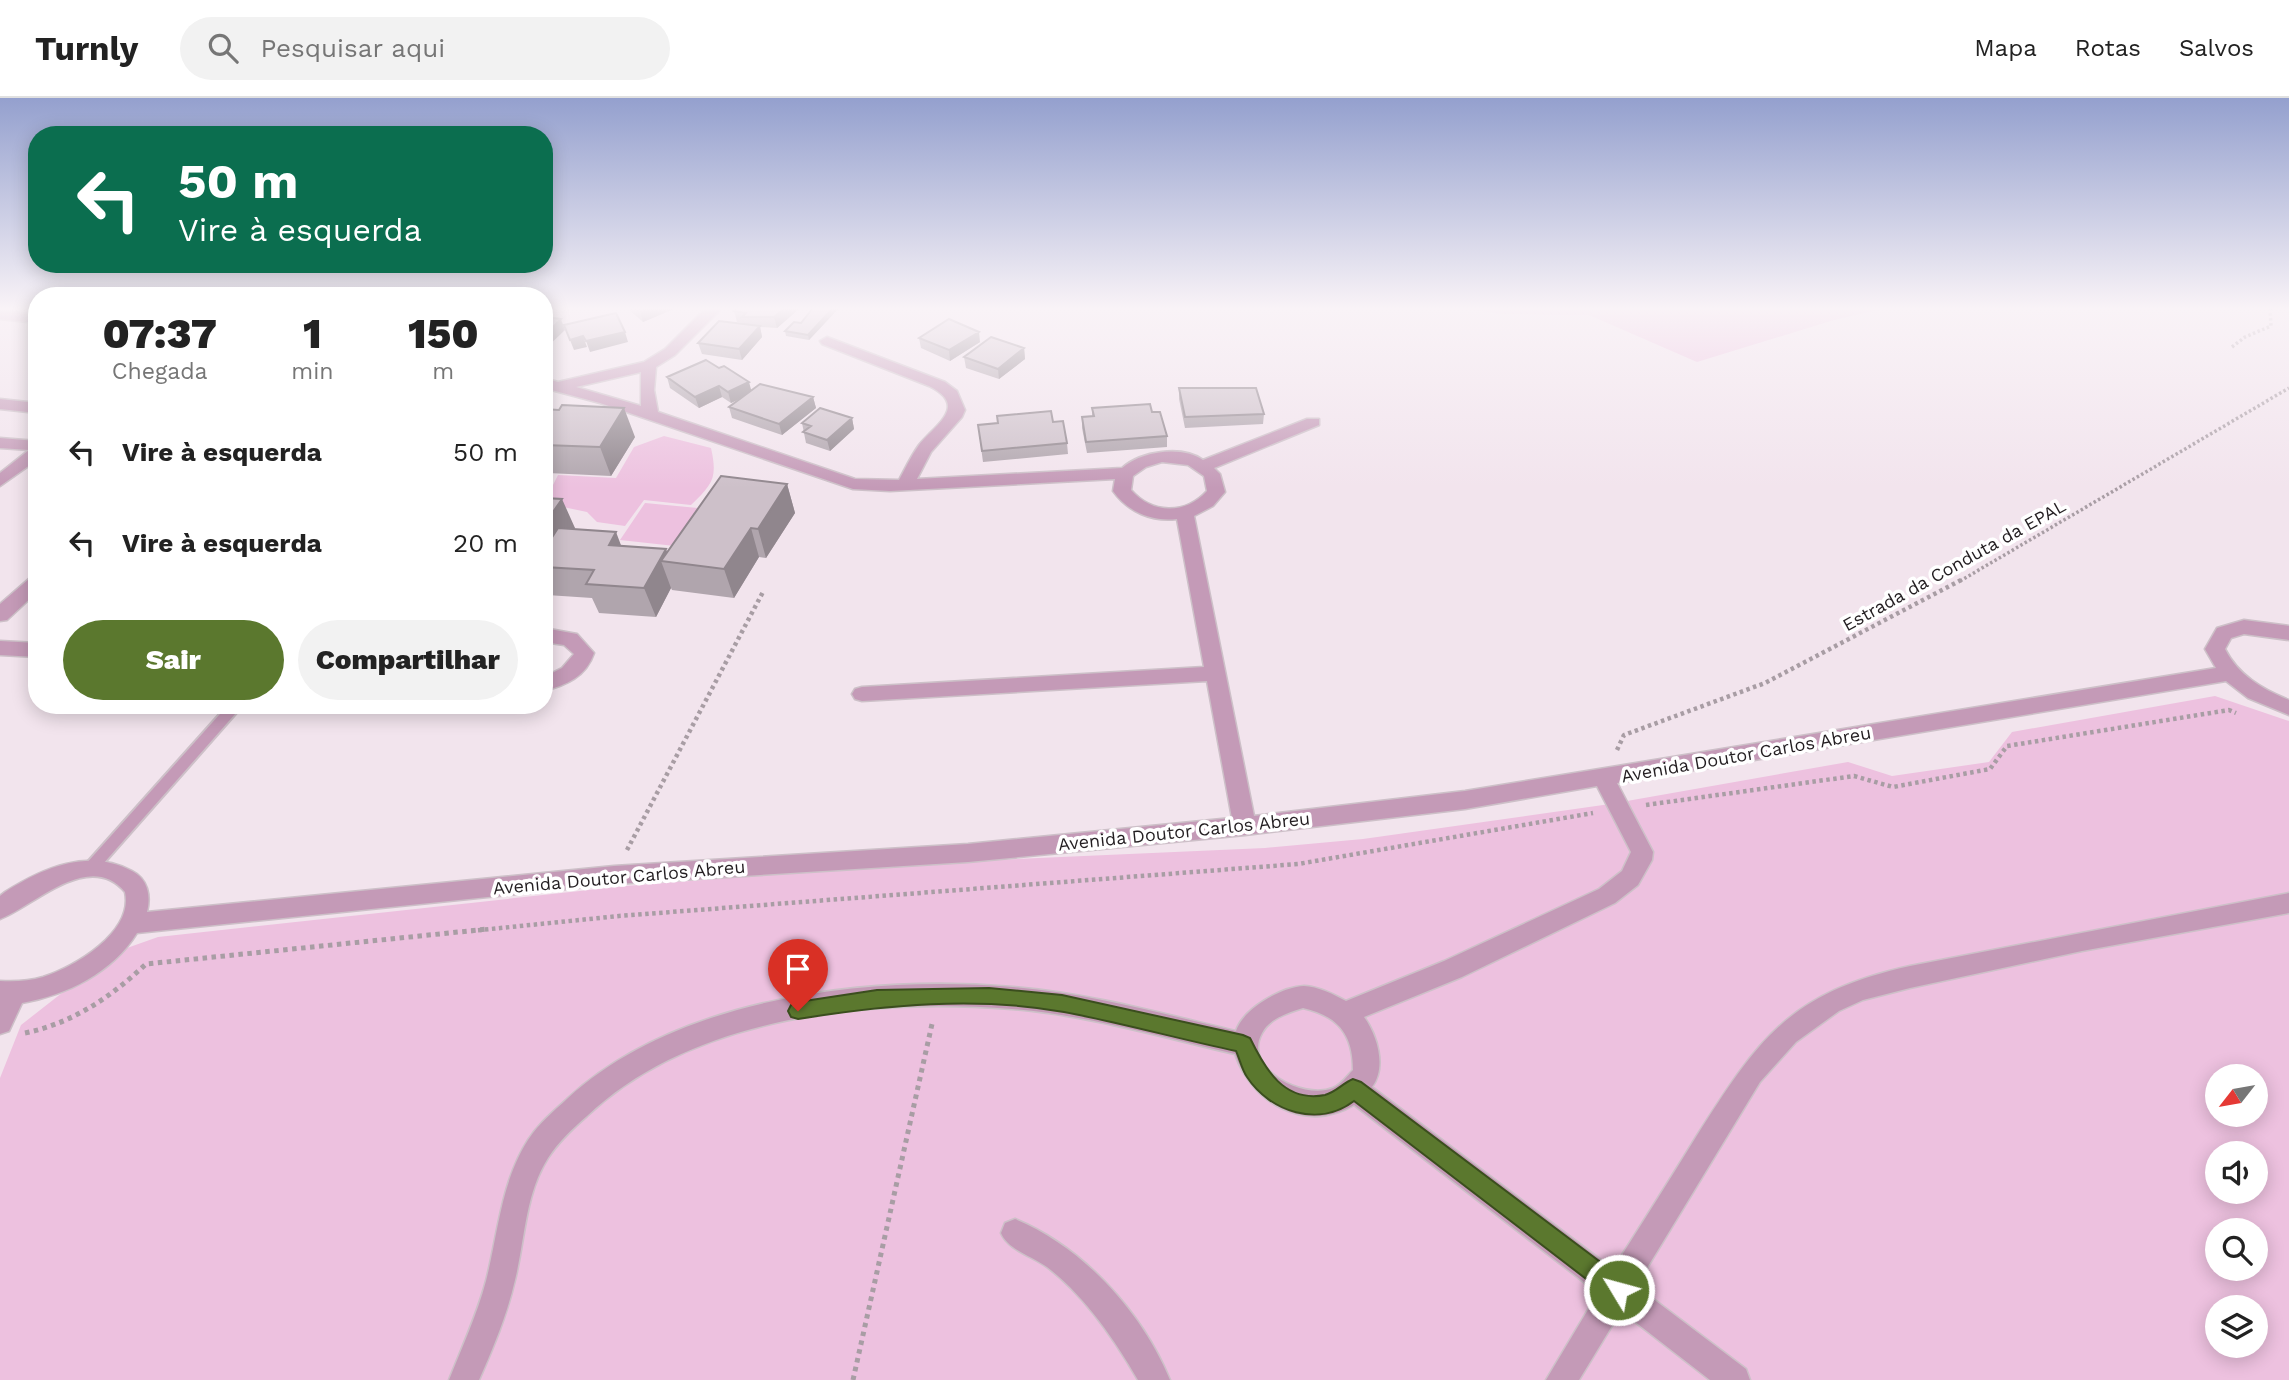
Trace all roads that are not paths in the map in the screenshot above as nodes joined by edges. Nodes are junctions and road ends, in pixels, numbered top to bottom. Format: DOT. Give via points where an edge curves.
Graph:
graph roads {
  1 [pos="635,368"];
  2 [pos="649,368"];
  3 [pos="897,368"];
  4 [pos="553,384"];
  5 [pos="0,404"];
  6 [pos="28,407"];
  7 [pos="650,415"];
  8 [pos="1313,422"];
  9 [pos="0,443"];
  10 [pos="28,448"];
  11 [pos="28,457"];
  12 [pos="1204,466"];
  13 [pos="1126,473"];
  14 [pos="0,481"];
  15 [pos="905,485"];
  16 [pos="1185,513"];
  17 [pos="28,590"];
  18 [pos="0,615"];
  19 [pos="2289,633"];
  20 [pos="553,636"];
  21 [pos="0,648"];
  22 [pos="28,650"];
  23 [pos="1214,673"];
  24 [pos="2229,673"];
  25 [pos="553,680"];
  26 [pos="862,694"];
  27 [pos="2289,708"];
  28 [pos="228,714"];
  29 [pos="1604,778"];
  30 [pos="1245,826"];
  31 [pos="90,869"];
  32 [pos="2289,903"];
  33 [pos="0,909"];
  34 [pos="131,924"];
  35 [pos="7,993"];
  36 [pos="1345,1013"];
  37 [pos="0,1023"];
  38 [pos="1243,1044"];
  39 [pos="1353,1088"];
  40 [pos="1016,1233"];
  41 [pos="1619,1290"];
  42 [pos="464,1380"];
  43 [pos="1155,1380"];
  44 [pos="1561,1380"];
  45 [pos="1735,1380"];
  1 -- 4 [label="street"];
  2 -- 7 [label="street"];
  3 -- 15 [label="street" via="941,385 957,406 954,417 924,450"];
  4 -- 7 [label="street"];
  5 -- 6 [label="street"];
  7 -- 15 [label="street" via="843,482"];
  8 -- 12 [label="street"];
  9 -- 10 [label="street"];
  11 -- 14 [label="street"];
  12 -- 13 [label="street" via="1162,457"];
  12 -- 16 [label="street" via="1212,474 1216,492 1199,509"];
  13 -- 15 [label="street"];
  13 -- 16 [label="street" via="1122,491 1139,508 1169,515"];
  16 -- 23 [label="street"];
  17 -- 18 [label="street"];
  19 -- 24 [label="street" via="2244,627 2224,633 2216,649"];
  20 -- 25 [label="street" via="570,639 584,653 572,672"];
  21 -- 22 [label="street"];
  23 -- 26 [label="street"];
  23 -- 30 [label="street"];
  24 -- 27 [label="street" via="2261,697"];
  24 -- 29 [label="street, Avenida Doutor Carlos Abreu"];
  28 -- 31 [label="lane"];
  29 -- 30 [label="street, Avenida Doutor Carlos Abreu"];
  29 -- 36 [label="street" via="1642,852 1630,878 1586,907"];
  30 -- 34 [label="street, Avenida Doutor Carlos Abreu" via="968,853 614,876"];
  31 -- 33 [label="street" via="45,881"];
  31 -- 34 [label="street" via="117,872 133,883 138,901"];
  32 -- 41 [label="street" via="2003,956 1890,982 1833,1002 1783,1035 1751,1073"];
  34 -- 35 [label="street" via="113,948 84,970 50,986"];
  35 -- 37 [label="street"];
  36 -- 38 [label="street" via="1327,1001 1303,997 1282,1001 1259,1013"];
  36 -- 39 [label="street" via="1362,1034 1367,1051 1366,1073"];
  38 -- 39 [label="street" via="1254,1071 1276,1094 1298,1105 1324,1105"];
  38 -- 42 [label="street" via="1062,1004 938,995 821,1006 687,1038 642,1058 606,1082 547,1135 524,1174 503,1272"];
  39 -- 41 [label="street"];
  40 -- 43 [label="street" via="1070,1267"];
  41 -- 44 [label="street"];
  41 -- 45 [label="street"];
}
